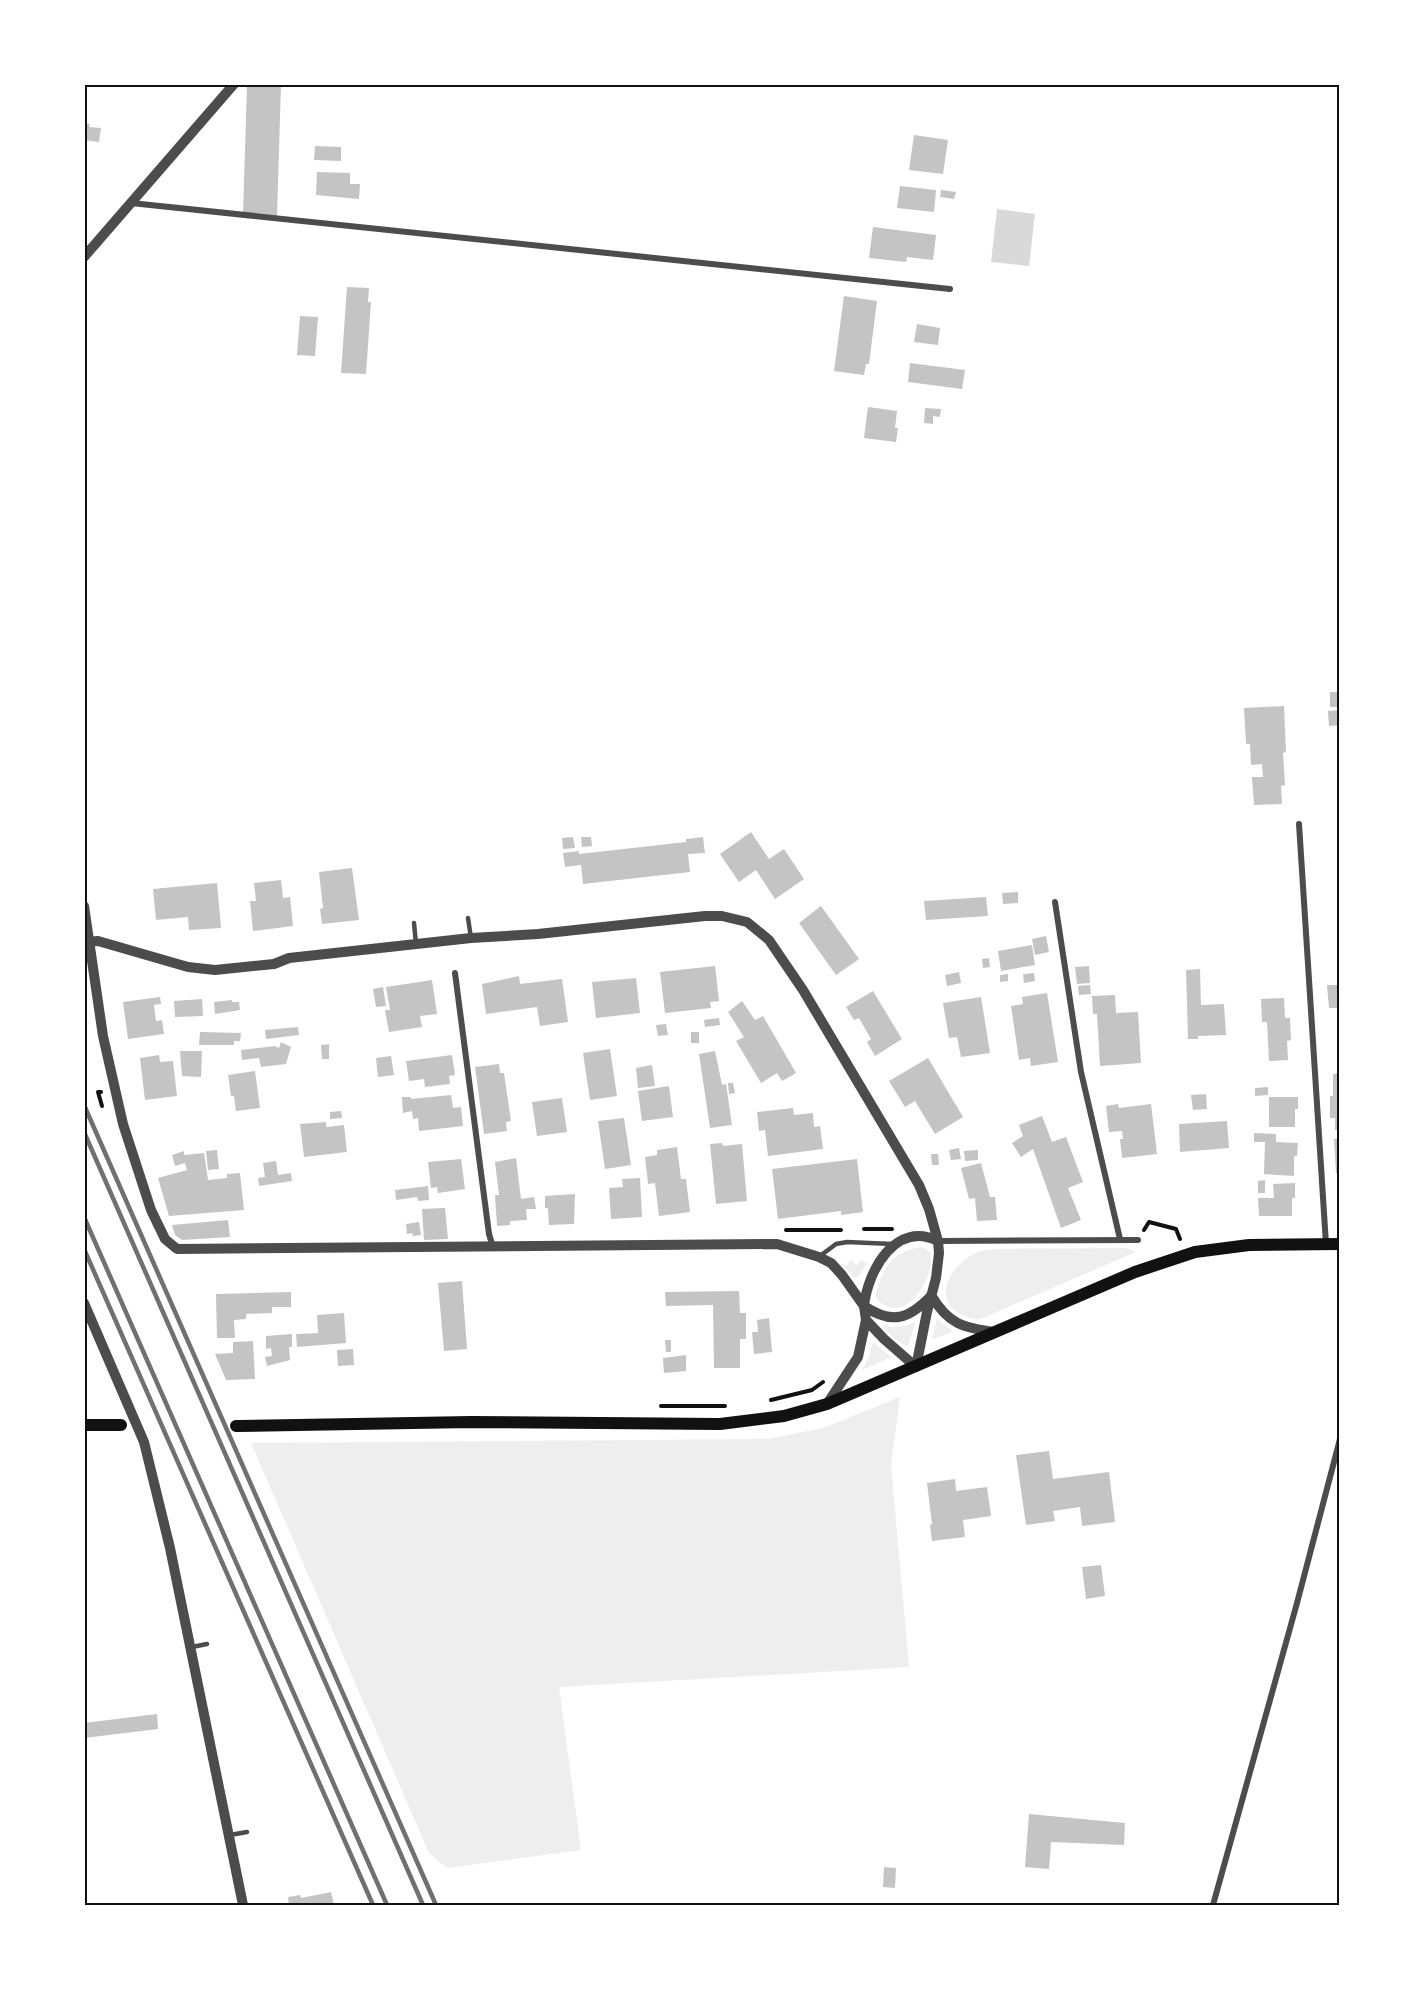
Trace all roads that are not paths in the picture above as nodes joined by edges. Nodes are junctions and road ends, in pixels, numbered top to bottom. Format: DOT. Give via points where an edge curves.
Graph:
graph roads {
  1 [pos="234,84"];
  2 [pos="130,203"];
  3 [pos="84,257"];
  4 [pos="950,289"];
  5 [pos="1299,824"];
  6 [pos="1055,902"];
  7 [pos="84,906"];
  8 [pos="468,918"];
  9 [pos="414,923"];
  10 [pos="471,938"];
  11 [pos="88,942"];
  12 [pos="416,945"];
  13 [pos="455,973"];
  14 [pos="1120,1239"];
  15 [pos="1138,1240"];
  16 [pos="938,1241"];
  17 [pos="897,1243"];
  18 [pos="1326,1244"];
  19 [pos="1340,1244"];
  20 [pos="494,1247"];
  21 [pos="819,1257"];
  22 [pos="931,1296"];
  23 [pos="84,1303"];
  24 [pos="864,1306"];
  25 [pos="866,1320"];
  26 [pos="995,1332"];
  27 [pos="916,1367"];
  28 [pos="827,1404"];
  29 [pos="84,1425"];
  30 [pos="121,1425"];
  31 [pos="236,1426"];
  32 [pos="1340,1439"];
  33 [pos="207,1644"];
  34 [pos="189,1648"];
  35 [pos="247,1832"];
  36 [pos="227,1835"];
  37 [pos="243,1905"];
  38 [pos="1213,1905"];
  1 -- 2 [label="street"];
  2 -- 3 [label="street"];
  2 -- 4 [label="street"];
  5 -- 18 [label="street"];
  6 -- 14 [label="street" via="1081,1072"];
  7 -- 11 [label="street"];
  8 -- 10 [label="lane"];
  9 -- 12 [label="lane"];
  10 -- 12 [label="street"];
  10 -- 16 [label="street" via="705,916 747,922 770,940 803,990 919,1185"];
  11 -- 12 [label="street" via="98,941 188,967 214,970"];
  11 -- 20 [label="street" via="103,1036 123,1124 151,1210 165,1239 177,1249"];
  13 -- 20 [label="street" via="489,1234"];
  14 -- 15 [label="street"];
  14 -- 16 [label="street"];
  16 -- 17 [label="street" via="924,1235"];
  16 -- 22 [label="street" via="938,1267"];
  17 -- 21 [label="lane" via="847,1242 836,1244"];
  17 -- 24 [label="street" via="876,1264"];
  18 -- 19 [label="main road"];
  18 -- 26 [label="main road" via="1249,1245 1195,1252 1135,1272"];
  20 -- 21 [label="street" via="777,1244"];
  21 -- 24 [label="street" via="843,1275"];
  22 -- 24 [label="street" via="919,1308 892,1318"];
  22 -- 26 [label="street" via="950,1319 968,1329"];
  22 -- 27 [label="street"];
  23 -- 34 [label="street" via="144,1442"];
  24 -- 25 [label="street"];
  25 -- 27 [label="street"];
  25 -- 28 [label="street" via="858,1357"];
  26 -- 27 [label="main road"];
  27 -- 28 [label="main road"];
  28 -- 31 [label="main road" via="784,1416 720,1424 471,1422"];
  29 -- 30 [label="main road"];
  32 -- 38 [label="street"];
  33 -- 34 [label="lane"];
  34 -- 36 [label="street"];
  35 -- 36 [label="lane"];
  36 -- 37 [label="street"];
}
